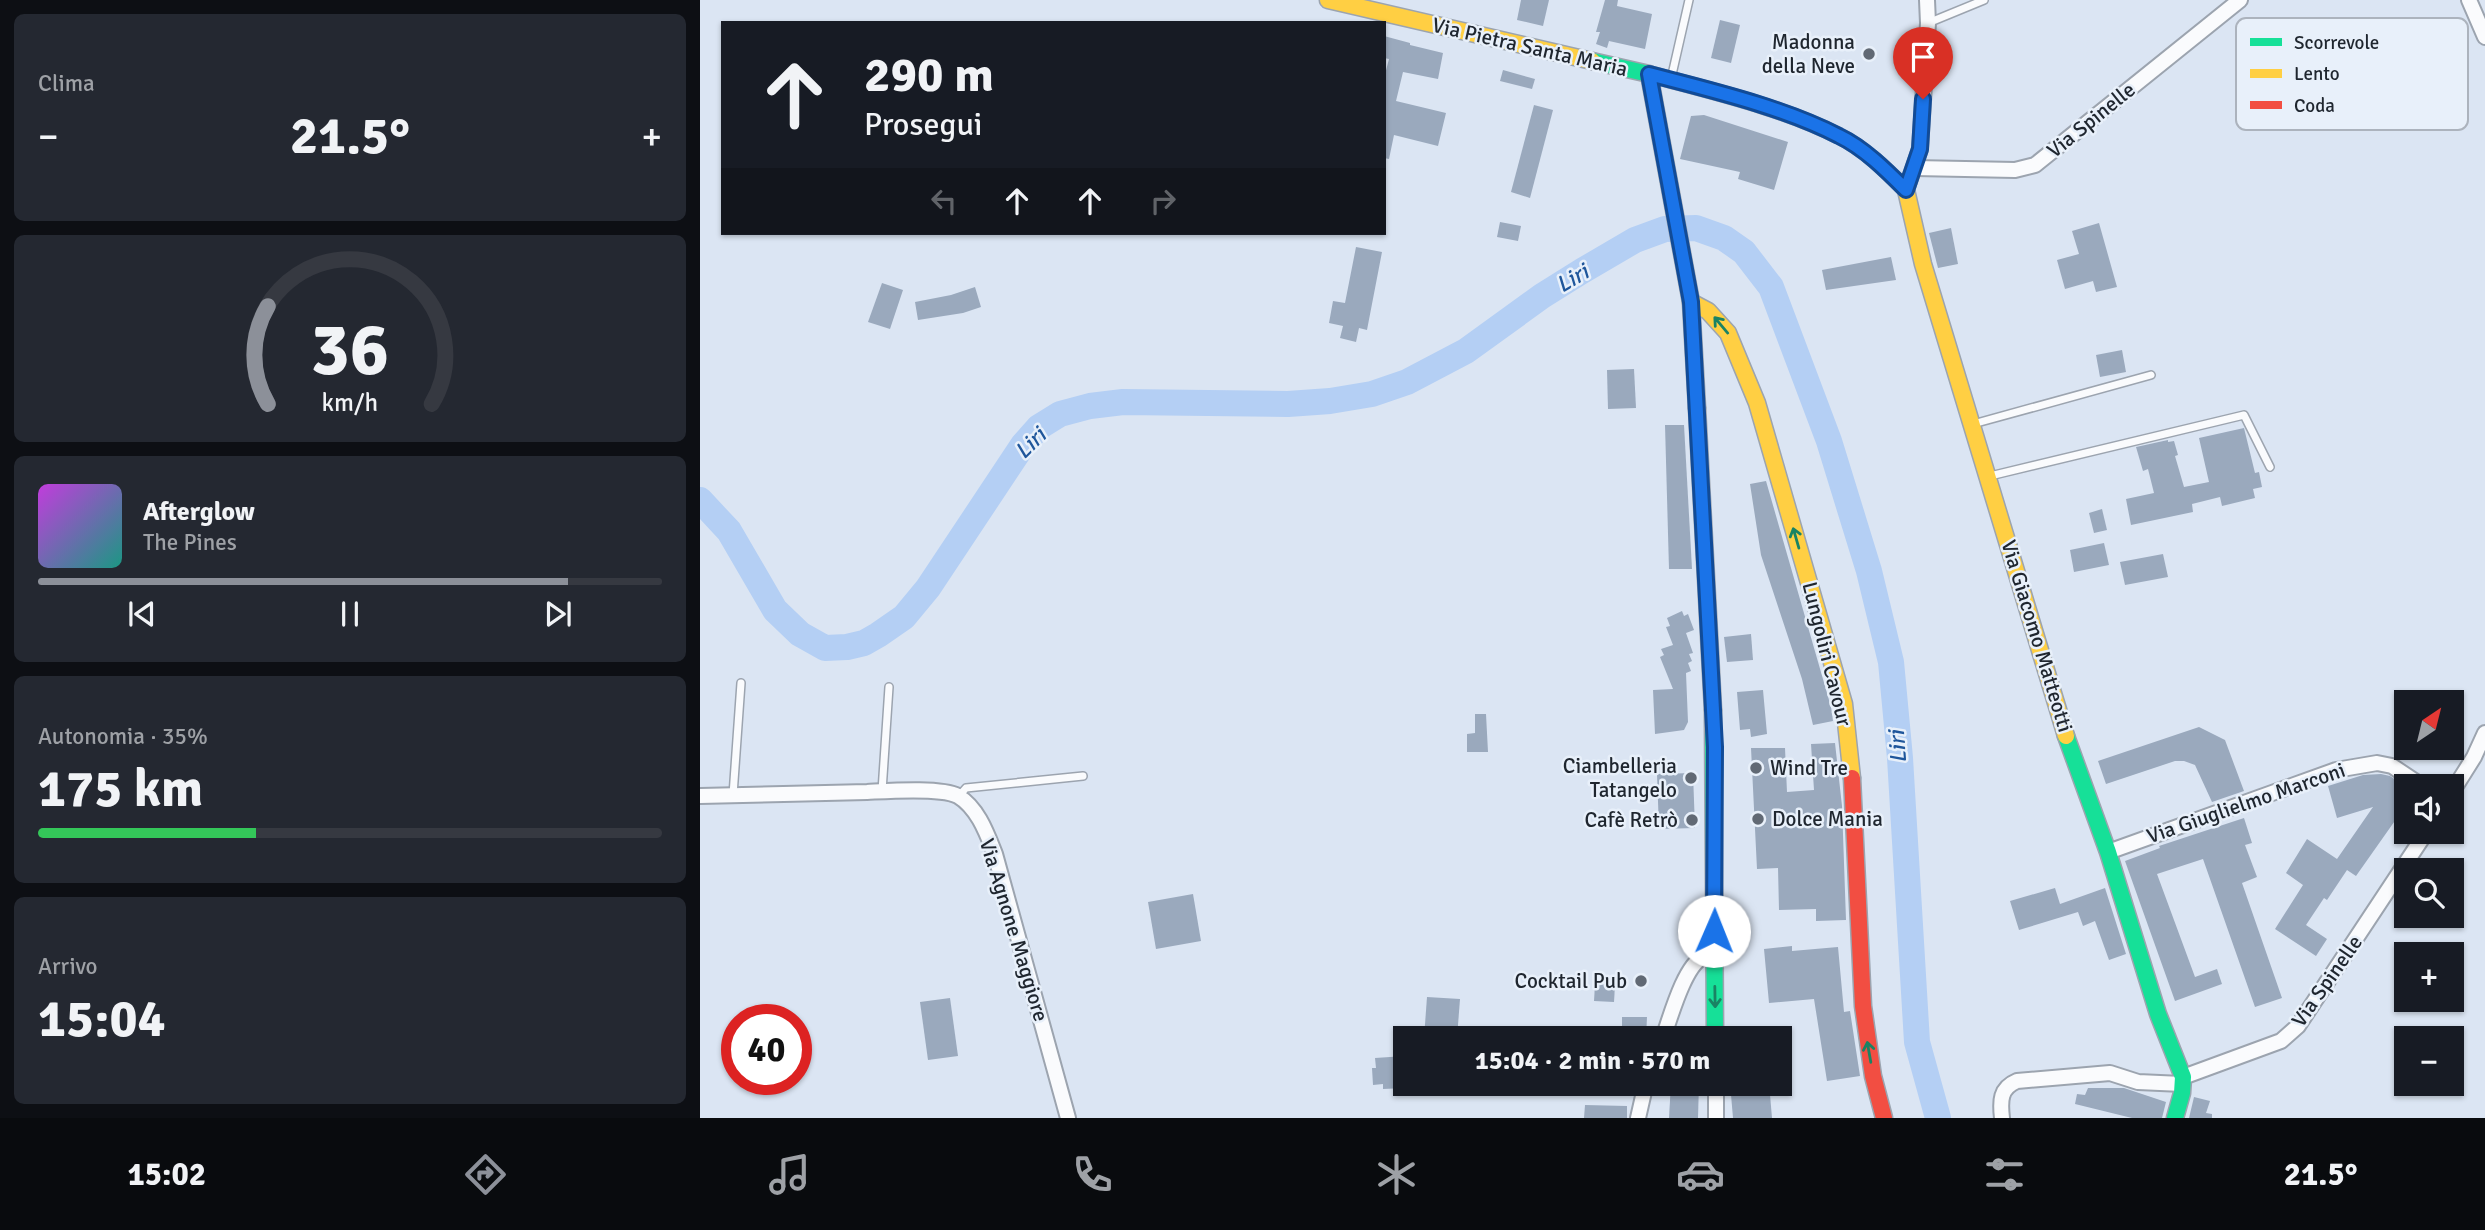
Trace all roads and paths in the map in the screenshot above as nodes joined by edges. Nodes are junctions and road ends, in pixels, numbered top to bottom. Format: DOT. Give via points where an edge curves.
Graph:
graph roads {
  1 [pos="1328,0"];
  2 [pos="1689,0"];
  3 [pos="1927,0"];
  4 [pos="1984,0"];
  5 [pos="2240,0"];
  6 [pos="2469,0"];
  7 [pos="1358,4"];
  8 [pos="1928,23"];
  9 [pos="2485,37"];
  10 [pos="1649,74"];
  11 [pos="1671,80"];
  12 [pos="1915,168"];
  13 [pos="1906,190"];
  14 [pos="1689,294"];
  15 [pos="2151,374"];
  16 [pos="1973,424"];
  17 [pos="2270,467"];
  18 [pos="1989,477"];
  19 [pos="741,683"];
  20 [pos="889,687"];
  21 [pos="2485,733"];
  22 [pos="2485,746"];
  23 [pos="2474,757"];
  24 [pos="2407,774"];
  25 [pos="2463,774"];
  26 [pos="1083,776"];
  27 [pos="882,791"];
  28 [pos="733,795"];
  29 [pos="700,796"];
  30 [pos="958,797"];
  31 [pos="2418,844"];
  32 [pos="2108,852"];
  33 [pos="1714,956"];
  34 [pos="1667,1026"];
  35 [pos="1715,1026"];
  36 [pos="2183,1080"];
  37 [pos="1643,1096"];
  38 [pos="1716,1096"];
  39 [pos="1068,1118"];
  40 [pos="1638,1118"];
  41 [pos="1716,1118"];
  42 [pos="1884,1118"];
  43 [pos="2002,1118"];
  44 [pos="2175,1118"];
  1 -- 7 [label="street, Via Pietra Santa Maria"];
  2 -- 11 [label="lane"];
  3 -- 8 [label="street"];
  4 -- 8 [label="lane"];
  5 -- 12 [label="street, Via Spinelle" via="2035,165 2015,170"];
  6 -- 9 [label="street"];
  7 -- 10 [label="street, Via Pietra Santa Maria"];
  8 -- 12 [label="street"];
  10 -- 11 [label="street"];
  10 -- 14 [label="street"];
  11 -- 13 [label="street" via="1841,137"];
  12 -- 13 [label="street"];
  13 -- 16 [label="street, Via Giacomo Matteotti" via="1923,264"];
  14 -- 33 [label="street" via="1715,747"];
  42 -- 14 [label="street, Lungoliri Cavour, one-way" via="1863,1006 1855,805 1844,704 1756,403 1728,333"];
  15 -- 16 [label="lane"];
  16 -- 18 [label="street, Via Giacomo Matteotti"];
  17 -- 18 [label="lane" via="2244,415"];
  18 -- 32 [label="street, Via Giacomo Matteotti" via="2064,731"];
  19 -- 28 [label="lane"];
  20 -- 27 [label="lane"];
  21 -- 23 [label="street"];
  22 -- 23 [label="street"];
  23 -- 25 [label="street"];
  24 -- 32 [label="street, Via Giuglielmo Marconi" via="2377,763 2336,769"];
  26 -- 30 [label="lane" via="966,788"];
  27 -- 28 [label="street"];
  27 -- 30 [label="street" via="947,792"];
  28 -- 29 [label="street"];
  30 -- 39 [label="street, Via Agnone Maggiore" via="971,807 995,854"];
  31 -- 36 [label="street, Via Spinelle" via="2298,1026 2281,1041"];
  32 -- 36 [label="street, Via Giacomo Matteotti"];
  33 -- 34 [label="street" via="1693,966"];
  33 -- 35 [label="street, one-way"];
  36 -- 43 [label="street" via="2138,1082 2110,1073 2017,1081 2002,1094"];
  36 -- 44 [label="street"];
  37 -- 40 [label="street"];
  38 -- 41 [label="street"];
}
